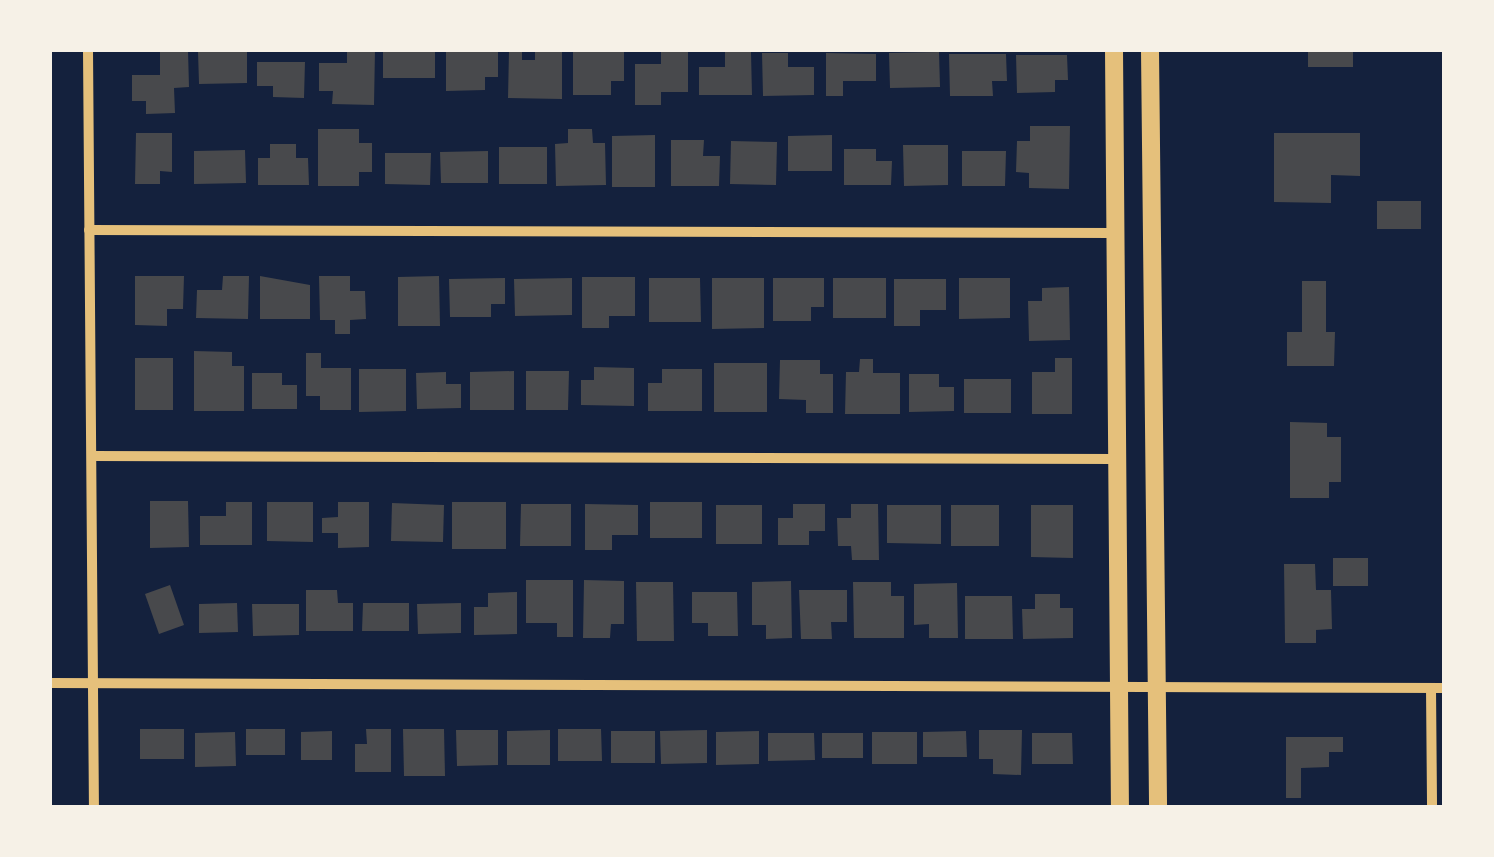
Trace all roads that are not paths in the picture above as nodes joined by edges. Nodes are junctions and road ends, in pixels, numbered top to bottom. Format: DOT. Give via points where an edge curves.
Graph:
graph roads {
  1 [pos="88,50"];
  2 [pos="1114,50"];
  3 [pos="1150,50"];
  4 [pos="89,230"];
  5 [pos="1115,234"];
  6 [pos="92,456"];
  7 [pos="1117,459"];
  8 [pos="50,683"];
  9 [pos="1119,685"];
  10 [pos="1157,685"];
  11 [pos="93,686"];
  12 [pos="1438,688"];
  13 [pos="94,807"];
  14 [pos="1120,807"];
  15 [pos="1158,807"];
  16 [pos="1432,807"];
  1 -- 4 [label="street"];
  2 -- 5 [label="main road"];
  3 -- 10 [label="main road"];
  4 -- 5 [label="street"];
  4 -- 6 [label="street"];
  5 -- 7 [label="main road"];
  6 -- 7 [label="street"];
  6 -- 11 [label="street"];
  7 -- 9 [label="main road"];
  8 -- 11 [label="street"];
  9 -- 10 [label="street"];
  9 -- 11 [label="street"];
  9 -- 14 [label="main road"];
  10 -- 12 [label="street"];
  10 -- 15 [label="main road"];
  11 -- 13 [label="street"];
  12 -- 16 [label="street"];
}
